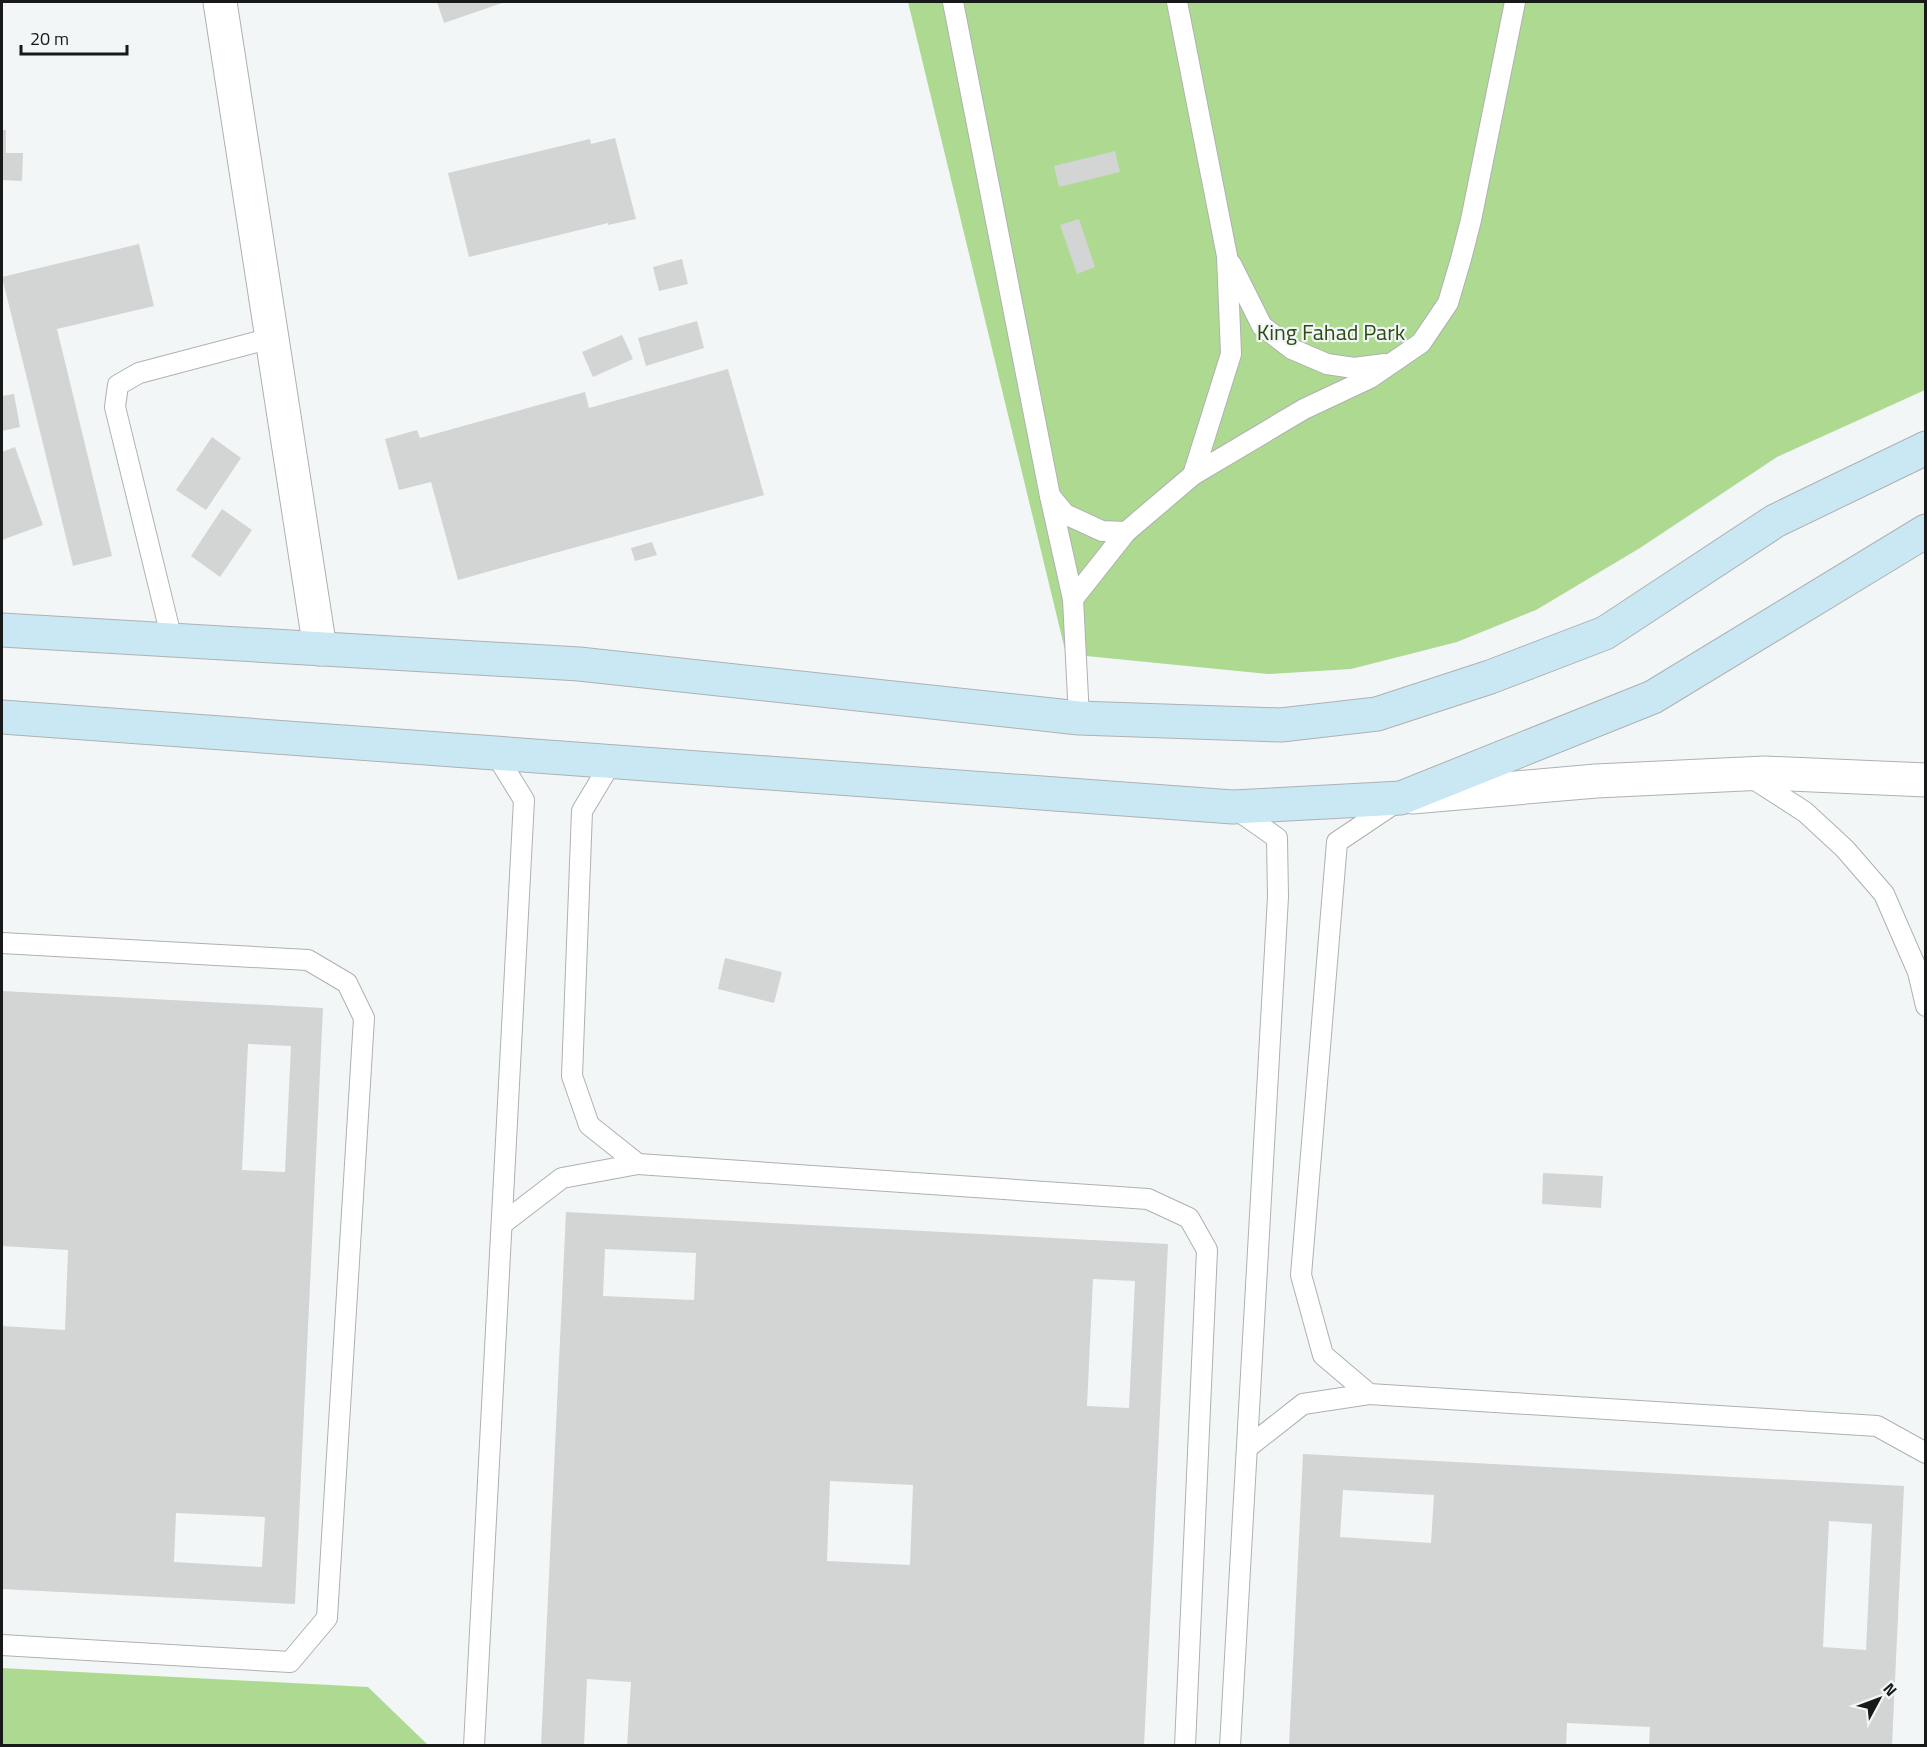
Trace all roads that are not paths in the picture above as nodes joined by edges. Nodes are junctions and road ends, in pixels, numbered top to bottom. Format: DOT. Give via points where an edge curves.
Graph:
graph roads {
  1 [pos="220,2"];
  2 [pos="953,2"];
  3 [pos="1177,2"];
  4 [pos="1515,2"];
  5 [pos="1227,256"];
  6 [pos="272,338"];
  7 [pos="1392,363"];
  8 [pos="1926,448"];
  9 [pos="1192,475"];
  10 [pos="1050,496"];
  11 [pos="1126,531"];
  12 [pos="1926,531"];
  13 [pos="1073,599"];
  14 [pos="2,630"];
  15 [pos="172,640"];
  16 [pos="320,649"];
  17 [pos="2,717"];
  18 [pos="1079,718"];
  19 [pos="495,753"];
  20 [pos="612,761"];
  21 [pos="1746,774"];
  22 [pos="1926,780"];
  23 [pos="1401,798"];
  24 [pos="1233,807"];
  25 [pos="2,943"];
  26 [pos="1926,1006"];
  27 [pos="638,1164"];
  28 [pos="502,1224"];
  29 [pos="1369,1394"];
  30 [pos="1247,1448"];
  31 [pos="1926,1452"];
  32 [pos="2,1645"];
  33 [pos="474,1746"];
  34 [pos="1185,1746"];
  35 [pos="1230,1746"];
  1 -- 6 [label="street"];
  2 -- 10 [label="lane"];
  3 -- 5 [label="lane"];
  4 -- 7 [label="lane" via="1471,220 1448,303 1421,343"];
  5 -- 7 [label="lane" via="1262,326 1292,349 1327,364 1354,368"];
  5 -- 9 [label="lane" via="1231,354"];
  6 -- 15 [label="lane" via="139,373 118,385 115,408"];
  6 -- 16 [label="street"];
  7 -- 9 [label="lane"];
  8 -- 18 [label="street" via="1775,521 1605,633 1377,714 1281,725"];
  9 -- 11 [label="lane"];
  10 -- 11 [label="lane" via="1065,514 1102,531"];
  10 -- 13 [label="lane"];
  11 -- 13 [label="lane"];
  12 -- 23 [label="street" via="1653,698"];
  13 -- 18 [label="lane"];
  14 -- 15 [label="street"];
  15 -- 16 [label="street"];
  16 -- 18 [label="street" via="579,664"];
  17 -- 19 [label="street"];
  19 -- 20 [label="street"];
  19 -- 28 [label="lane" via="524,800"];
  20 -- 24 [label="street"];
  20 -- 27 [label="lane" via="582,811 572,1076 589,1125"];
  21 -- 22 [label="street"];
  21 -- 23 [label="street" via="1596,781"];
  21 -- 26 [label="lane" via="1805,812 1845,849 1884,894 1918,972"];
  23 -- 24 [label="street"];
  23 -- 29 [label="lane" via="1338,842 1302,1275 1323,1355"];
  24 -- 30 [label="lane" via="1277,838 1278,897"];
  25 -- 32 [label="lane" via="308,960 347,983 364,1018 327,1618 290,1662"];
  27 -- 28 [label="lane" via="562,1178"];
  27 -- 34 [label="lane" via="1148,1199 1189,1218 1207,1250"];
  28 -- 33 [label="lane"];
  29 -- 30 [label="lane" via="1303,1404"];
  29 -- 31 [label="lane" via="1877,1426"];
  30 -- 35 [label="lane"];
}
